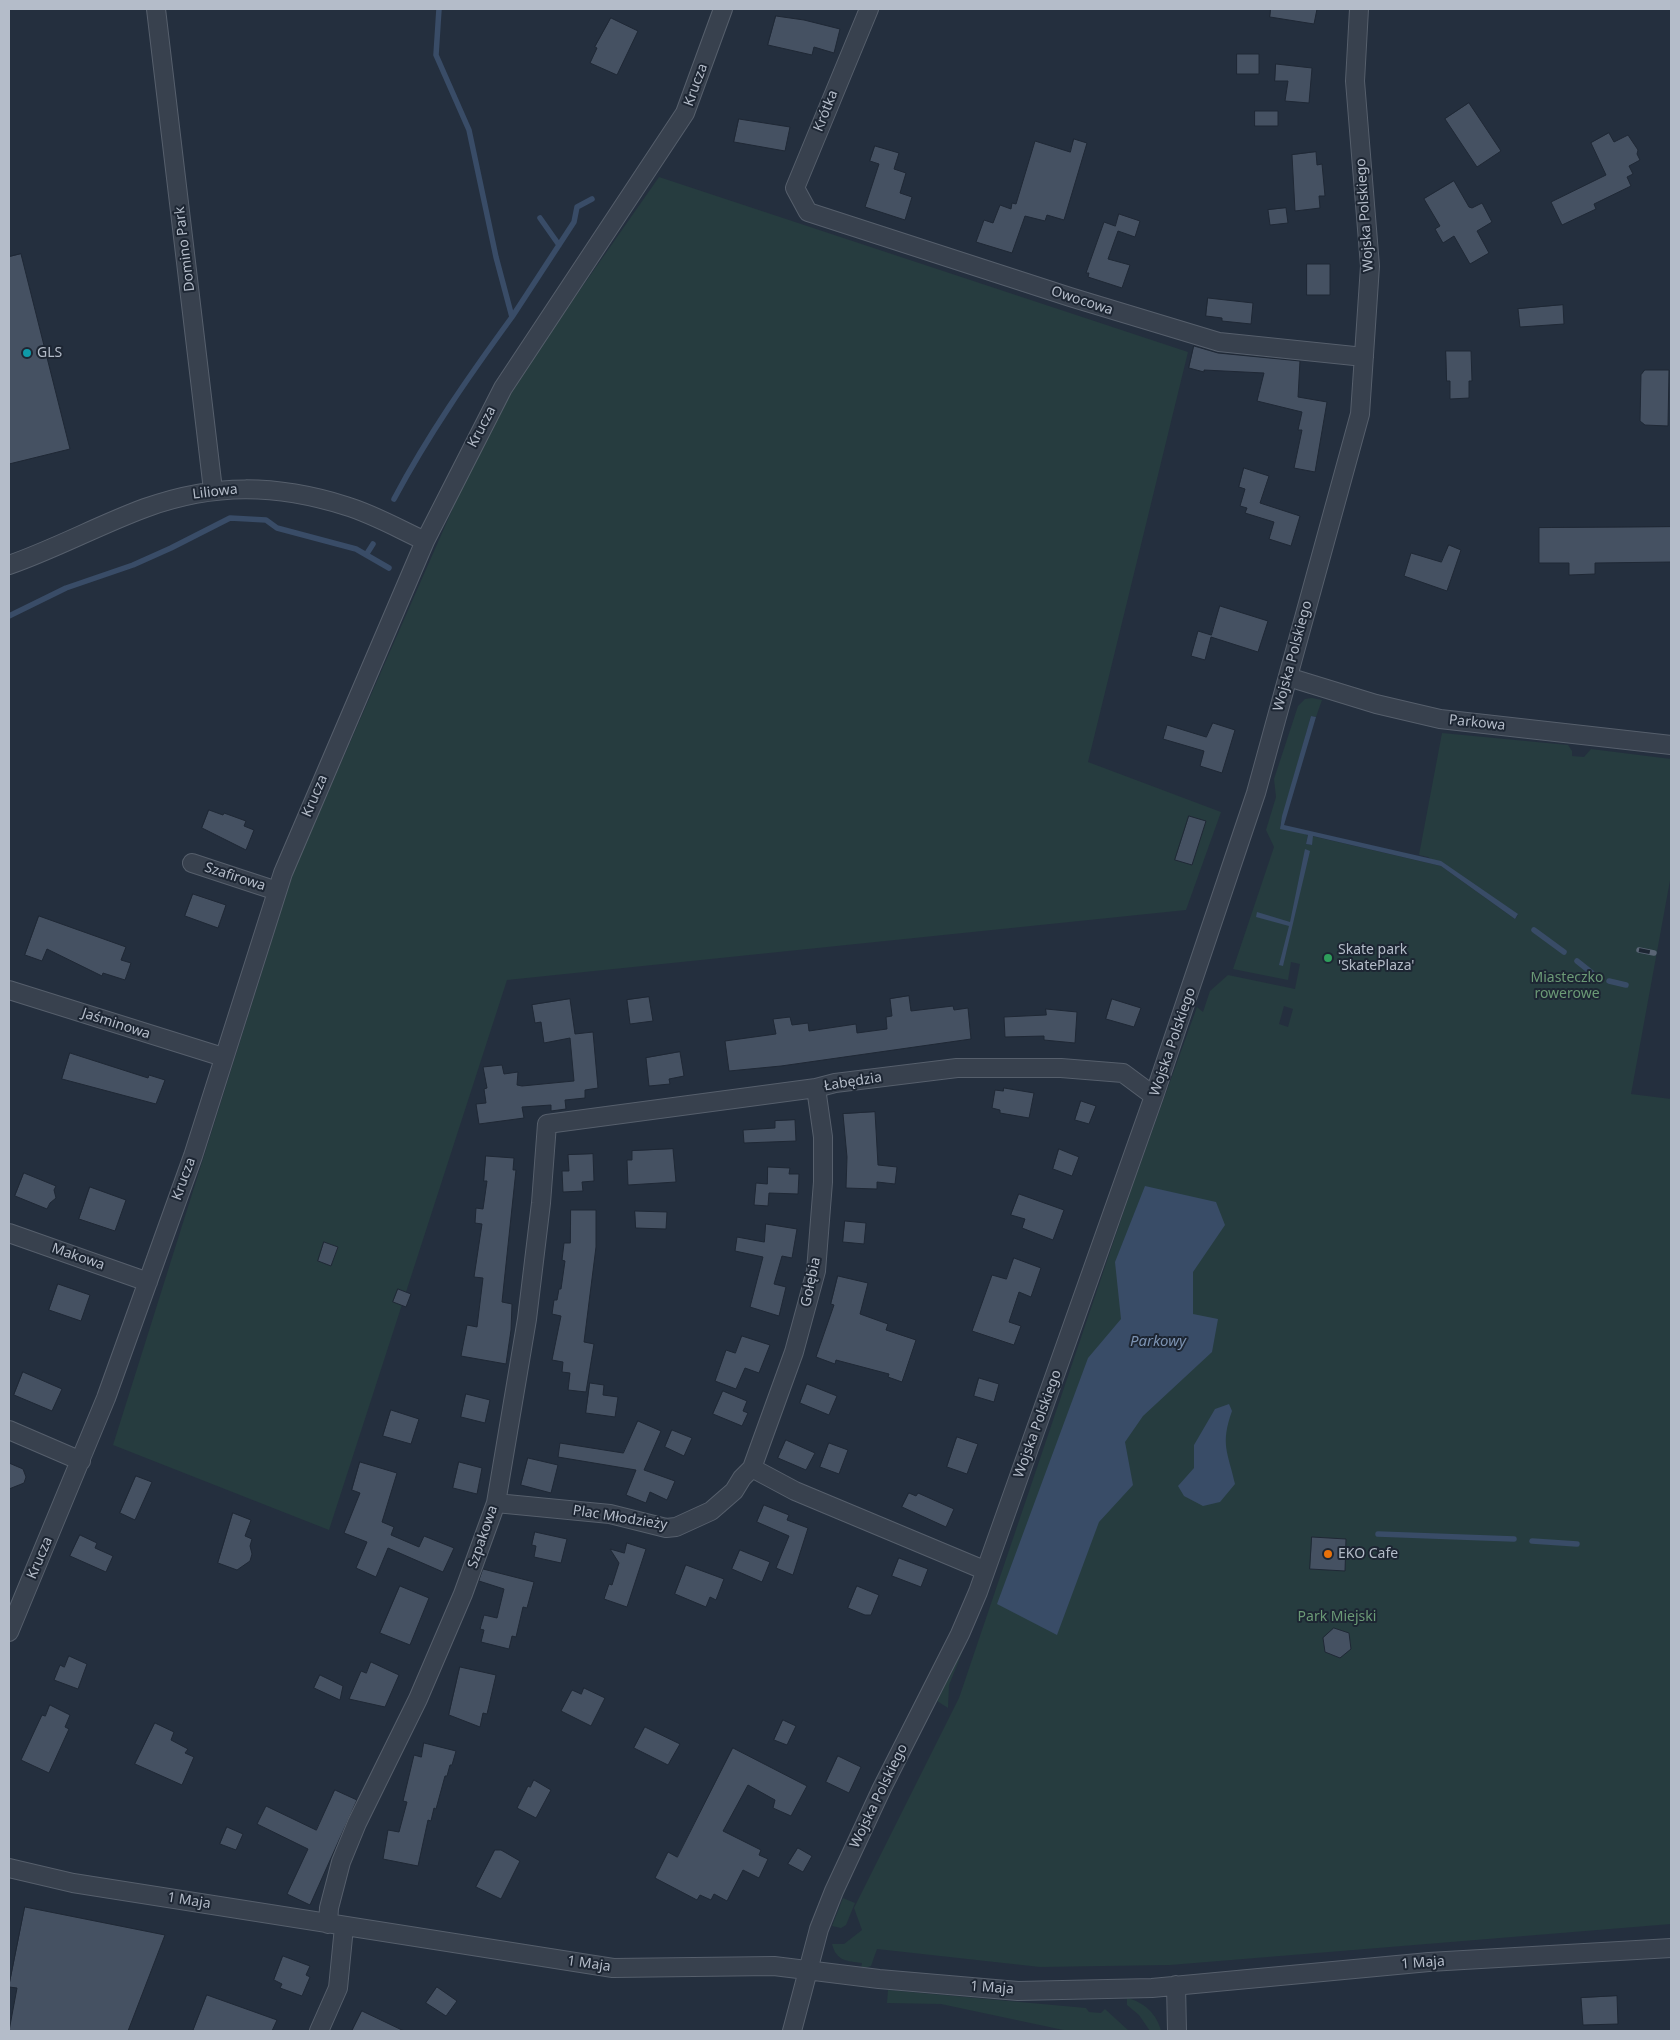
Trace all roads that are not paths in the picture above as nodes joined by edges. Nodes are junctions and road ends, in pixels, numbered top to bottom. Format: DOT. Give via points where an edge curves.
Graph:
graph roads {
  1 [pos="156,9"];
  2 [pos="723,9"];
  3 [pos="869,9"];
  4 [pos="1359,9"];
  5 [pos="808,212"];
  6 [pos="1364,357"];
  7 [pos="213,490"];
  8 [pos="426,541"];
  9 [pos="9,565"];
  10 [pos="1288,677"];
  11 [pos="1671,745"];
  12 [pos="192,863"];
  13 [pos="277,891"];
  14 [pos="9,990"];
  15 [pos="223,1058"];
  16 [pos="816,1088"];
  17 [pos="1154,1096"];
  18 [pos="546,1124"];
  19 [pos="9,1233"];
  20 [pos="148,1282"];
  21 [pos="9,1430"];
  22 [pos="81,1461"];
  23 [pos="752,1468"];
  24 [pos="496,1503"];
  25 [pos="984,1570"];
  26 [pos="9,1632"];
  27 [pos="9,1868"];
  28 [pos="336,1926"];
  29 [pos="1671,1948"];
  30 [pos="808,1970"];
  31 [pos="1176,1985"];
  32 [pos="319,2031"];
  33 [pos="792,2031"];
  34 [pos="1177,2031"];
  1 -- 7 [label="street, Domino Park"];
  2 -- 8 [label="street, Krucza" via="686,113 503,388"];
  3 -- 5 [label="street, Krótka" via="795,188"];
  4 -- 6 [label="street, Wojska Polskiego" via="1355,80 1370,266"];
  5 -- 6 [label="street, Owocowa" via="1219,342"];
  6 -- 10 [label="street, Wojska Polskiego" via="1360,414"];
  7 -- 8 [label="street, Liliowa" via="252,489 302,494 347,506"];
  7 -- 9 [label="street, Liliowa" via="145,508"];
  8 -- 13 [label="street, Krucza"];
  10 -- 11 [label="street, Parkowa" via="1376,704 1440,719"];
  10 -- 17 [label="street, Wojska Polskiego" via="1256,793"];
  12 -- 13 [label="street, Szafirowa"];
  13 -- 15 [label="street, Krucza"];
  14 -- 15 [label="street, Jaśminowa"];
  15 -- 20 [label="street, Krucza" via="193,1156"];
  16 -- 17 [label="street, Łabędzia" via="956,1068 1061,1068 1124,1073"];
  16 -- 18 [label="street, Łabędzia"];
  16 -- 23 [label="street, Gołębia" via="823,1137 816,1271 794,1352"];
  17 -- 25 [label="street, Wojska Polskiego"];
  18 -- 24 [label="street, Szpakowa" via="541,1203 527,1318"];
  19 -- 20 [label="street, Makowa"];
  20 -- 22 [label="street, Krucza"];
  21 -- 22 [label="street"];
  22 -- 26 [label="street, Krucza"];
  23 -- 24 [label="street, Plac Młodzieży" via="734,1491 711,1511 676,1527 666,1528 610,1514"];
  23 -- 25 [label="street" via="795,1491"];
  24 -- 28 [label="street, Szpakowa" via="463,1594 418,1699 357,1823 342,1862 329,1908"];
  25 -- 30 [label="street, Wojska Polskiego" via="960,1634 834,1891"];
  27 -- 28 [label="street, 1 Maja" via="72,1883"];
  28 -- 30 [label="street, 1 Maja" via="613,1968 683,1969 749,1965"];
  28 -- 32 [label="street, Szpakowa" via="338,1988"];
  29 -- 31 [label="street, 1 Maja" via="1429,1962"];
  30 -- 31 [label="street, 1 Maja" via="1018,1990 1119,1990"];
  30 -- 33 [label="street, Wojska Polskiego"];
  31 -- 34 [label="street"];
}
